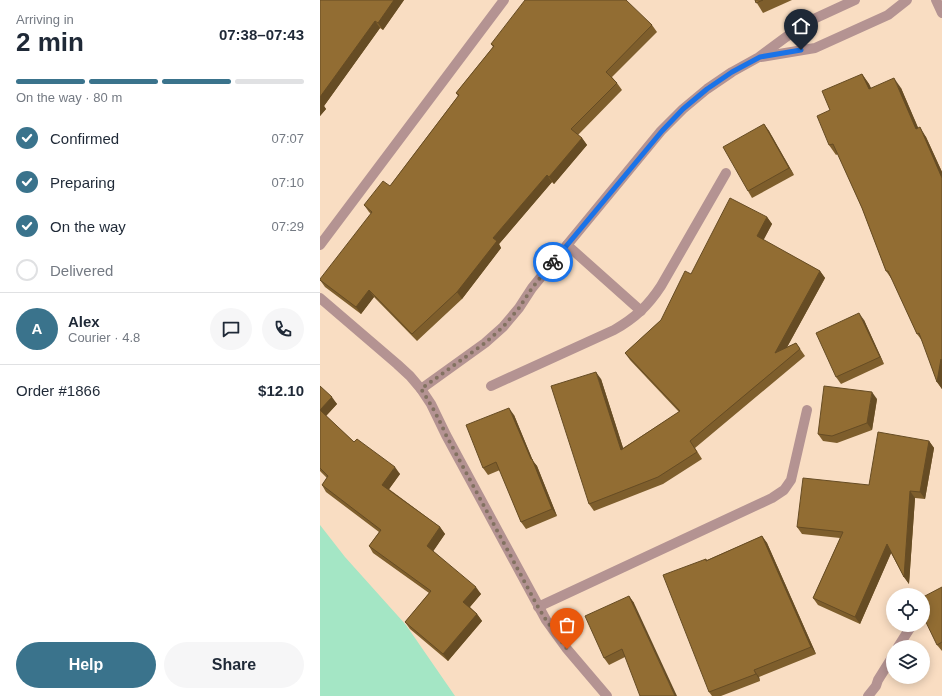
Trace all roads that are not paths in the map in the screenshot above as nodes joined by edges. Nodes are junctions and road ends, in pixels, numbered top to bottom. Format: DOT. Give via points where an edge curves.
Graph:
graph roads {
  1 [pos="504,0"];
  2 [pos="855,0"];
  3 [pos="907,0"];
  4 [pos="936,0"];
  5 [pos="942,13"];
  6 [pos="760,57"];
  7 [pos="726,172"];
  8 [pos="567,245"];
  9 [pos="320,246"];
  10 [pos="320,298"];
  11 [pos="641,311"];
  12 [pos="491,386"];
  13 [pos="421,389"];
  14 [pos="807,410"];
  15 [pos="538,607"];
  16 [pos="886,667"];
  17 [pos="607,696"];
  18 [pos="868,696"];
  1 -- 9 [label="street"];
  2 -- 6 [label="street" via="805,23"];
  3 -- 6 [label="street" via="888,15 815,48"];
  4 -- 5 [label="street"];
  6 -- 8 [label="street" via="732,72 683,109"];
  7 -- 11 [label="street" via="661,286"];
  8 -- 11 [label="street"];
  8 -- 13 [label="street" via="503,327"];
  10 -- 13 [label="street" via="397,364"];
  11 -- 12 [label="street" via="614,330"];
  13 -- 15 [label="street"];
  14 -- 15 [label="street" via="792,476 782,492"];
  15 -- 17 [label="street" via="567,649"];
  16 -- 18 [label="street"];
}
